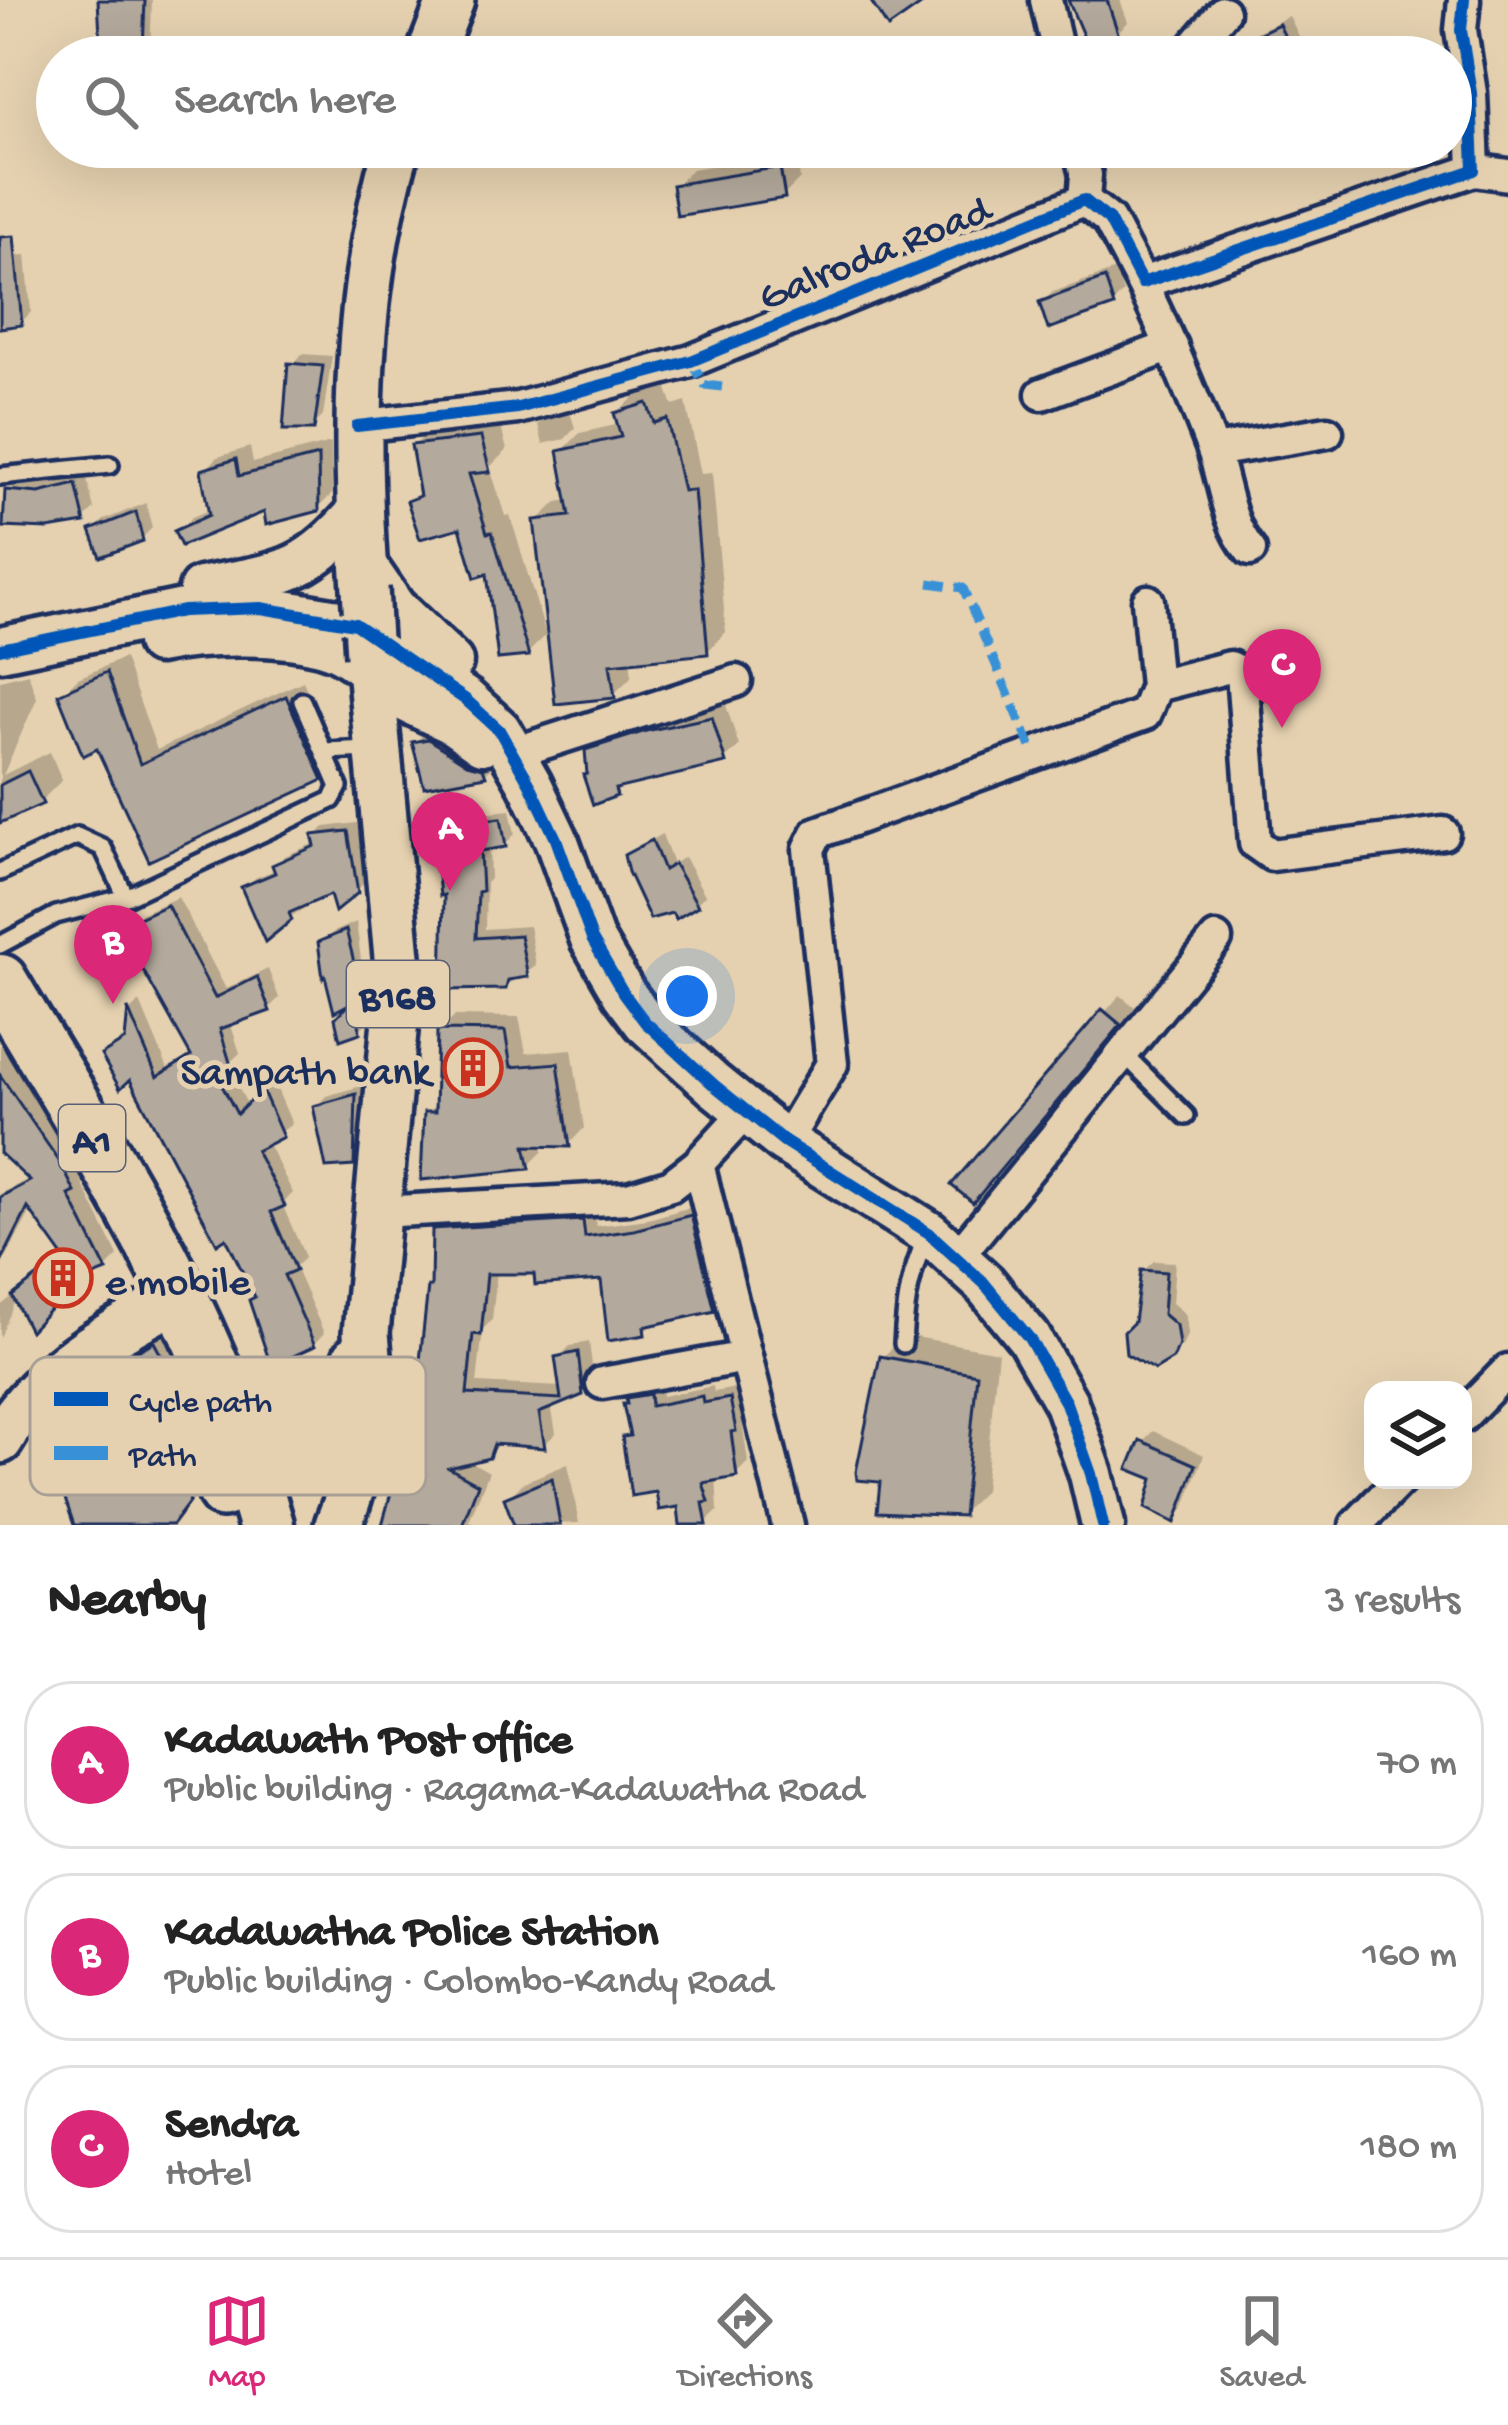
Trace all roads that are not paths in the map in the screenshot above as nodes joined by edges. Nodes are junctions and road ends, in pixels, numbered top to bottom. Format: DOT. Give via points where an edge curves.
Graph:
graph roads {
  1 [pos="451,0"];
  2 [pos="1046,0"];
  3 [pos="1464,0"];
  4 [pos="1223,12"];
  5 [pos="437,36"];
  6 [pos="1054,36"];
  7 [pos="1203,36"];
  8 [pos="1462,36"];
  9 [pos="1472,119"];
  10 [pos="392,168"];
  11 [pos="1474,170"];
  12 [pos="1083,174"];
  13 [pos="1508,175"];
  14 [pos="1142,283"];
  15 [pos="1172,346"];
  16 [pos="1042,394"];
  17 [pos="357,426"];
  18 [pos="1327,432"];
  19 [pos="1214,452"];
  20 [pos="110,465"];
  21 [pos="0,476"];
  22 [pos="358,513"];
  23 [pos="1250,550"];
  24 [pos="364,576"];
  25 [pos="1148,601"];
  26 [pos="284,614"];
  27 [pos="0,630"];
  28 [pos="0,649"];
  29 [pos="0,661"];
  30 [pos="371,670"];
  31 [pos="0,677"];
  32 [pos="736,681"];
  33 [pos="1156,686"];
  34 [pos="302,701"];
  35 [pos="532,747"];
  36 [pos="380,749"];
  37 [pos="325,751"];
  38 [pos="1443,833"];
  39 [pos="0,872"];
  40 [pos="126,897"];
  41 [pos="1216,939"];
  42 [pos="0,945"];
  43 [pos="0,982"];
  44 [pos="0,1039"];
  45 [pos="1123,1052"];
  46 [pos="1186,1116"];
  47 [pos="765,1128"];
  48 [pos="698,1164"];
  49 [pos="379,1212"];
  50 [pos="943,1245"];
  51 [pos="166,1304"];
  52 [pos="366,1333"];
  53 [pos="903,1344"];
  54 [pos="78,1357"];
  55 [pos="180,1357"];
  56 [pos="197,1357"];
  57 [pos="356,1357"];
  58 [pos="368,1357"];
  59 [pos="746,1357"];
  60 [pos="1508,1370"];
  61 [pos="602,1383"];
  62 [pos="30,1404"];
  63 [pos="1472,1407"];
  64 [pos="0,1440"];
  65 [pos="1391,1489"];
  66 [pos="348,1495"];
  67 [pos="338,1525"];
  68 [pos="788,1525"];
  69 [pos="1103,1525"];
  70 [pos="1356,1525"];
  1 -- 5 [label="main road"];
  2 -- 6 [label="street"];
  3 -- 8 [label="street"];
  4 -- 7 [label="street"];
  9 -- 11 [label="street"];
  10 -- 17 [label="main road, B168" via="367,282"];
  11 -- 13 [label="street"];
  11 -- 14 [label="street"];
  12 -- 14 [label="street"];
  12 -- 17 [label="street, Galroda Road" via="691,361 518,408"];
  14 -- 15 [label="street"];
  15 -- 16 [label="street"];
  15 -- 19 [label="street"];
  17 -- 22 [label="main road, B168"];
  18 -- 19 [label="street"];
  19 -- 23 [label="street" via="1236,533"];
  20 -- 21 [label="lane"];
  22 -- 24 [label="main road, B168"];
  22 -- 27 [label="main road" via="289,572"];
  24 -- 30 [label="main road, B168, bridge"];
  24 -- 35 [label="main road"];
  25 -- 33 [label="street"];
  26 -- 28 [label="main road" via="219,607"];
  26 -- 29 [label="main road" via="183,623"];
  26 -- 47 [label="main road" via="355,624 499,730 544,811 592,939 624,994 680,1056"];
  30 -- 31 [label="main road" via="335,647 300,638 183,637"];
  30 -- 36 [label="main road, B168"];
  30 -- 47 [label="main road" via="483,743 526,811 572,941 607,1004 665,1073"];
  32 -- 35 [label="street"];
  33 -- 38 [label="street" via="1230,668 1242,673 1255,843 1273,855"];
  33 -- 47 [label="street" via="1144,714 817,833 809,849 832,1064"];
  34 -- 37 [label="lane"];
  35 -- 47 [label="main road" via="634,976"];
  36 -- 37 [label="lane"];
  36 -- 49 [label="main road, B168" via="399,978"];
  37 -- 40 [label="lane" via="338,788 332,800"];
  39 -- 40 [label="lane" via="77,836 103,848"];
  40 -- 42 [label="lane" via="56,915"];
  41 -- 45 [label="street"];
  43 -- 51 [label="highway, A1" via="105,1160"];
  44 -- 51 [label="highway, A1"];
  45 -- 46 [label="lane"];
  45 -- 50 [label="street"];
  47 -- 48 [label="street"];
  47 -- 50 [label="main road"];
  48 -- 49 [label="street" via="671,1185 628,1198"];
  48 -- 59 [label="street"];
  49 -- 52 [label="main road, B168"];
  50 -- 53 [label="lane" via="912,1267"];
  50 -- 69 [label="main road" via="1048,1369 1079,1438"];
  51 -- 54 [label="main road"];
  51 -- 55 [label="highway, A1"];
  51 -- 56 [label="highway, A1"];
  52 -- 57 [label="main road, B168"];
  52 -- 58 [label="main road, B168"];
  59 -- 61 [label="street"];
  59 -- 68 [label="street"];
  60 -- 63 [label="street"];
  62 -- 64 [label="main road"];
  65 -- 70 [label="street"];
  66 -- 67 [label="main road, B168"];
}
